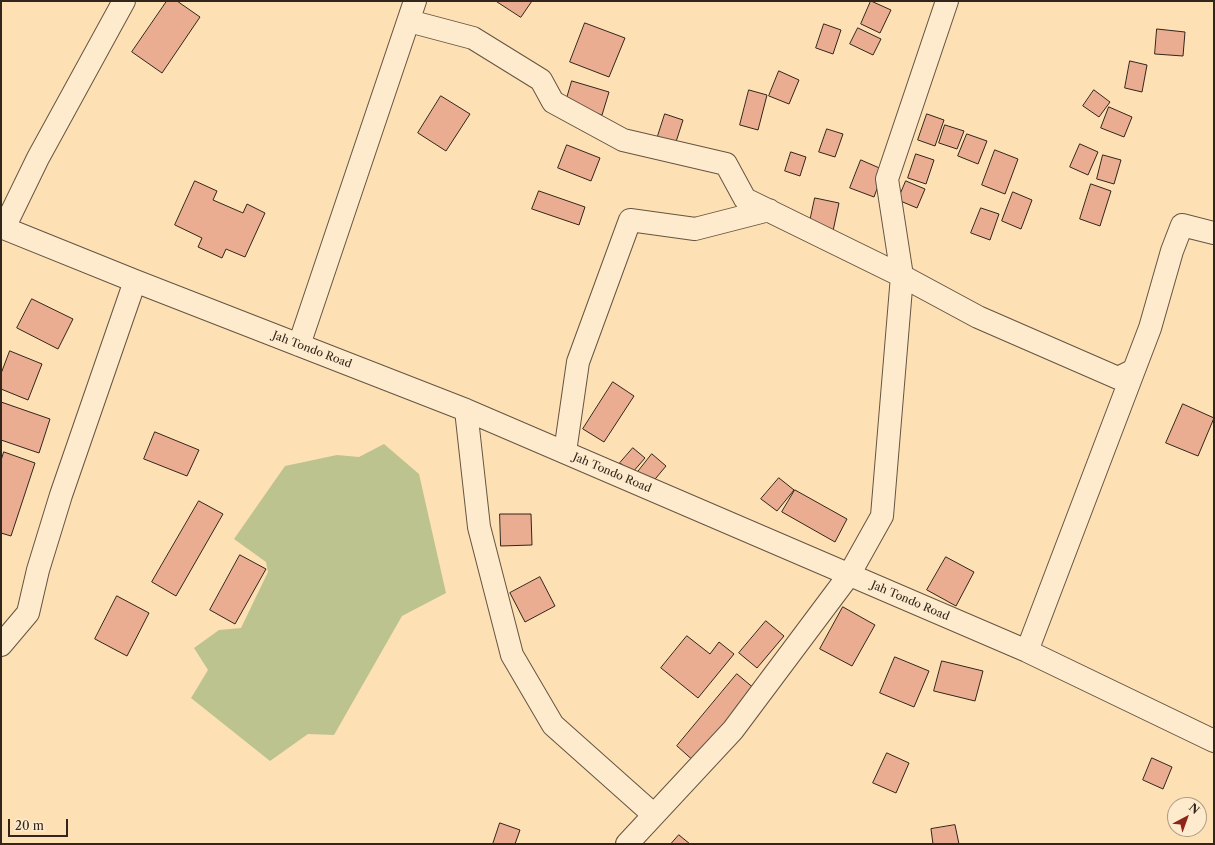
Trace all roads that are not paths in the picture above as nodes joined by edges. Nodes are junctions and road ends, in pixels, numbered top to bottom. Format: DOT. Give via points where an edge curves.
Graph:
graph roads {
  1 [pos="124,1"];
  2 [pos="947,1"];
  3 [pos="412,11"];
  4 [pos="769,210"];
  5 [pos="2,228"];
  6 [pos="1214,233"];
  7 [pos="902,276"];
  8 [pos="135,282"];
  9 [pos="299,345"];
  10 [pos="1134,370"];
  11 [pos="466,410"];
  12 [pos="565,452"];
  13 [pos="849,575"];
  14 [pos="1,645"];
  15 [pos="1027,651"];
  16 [pos="1214,740"];
  17 [pos="654,815"];
  18 [pos="627,844"];
  1 -- 5 [label="street"];
  2 -- 7 [label="street" via="887,179"];
  3 -- 4 [label="street" via="473,38 542,80 553,102 623,140 726,164 745,199"];
  3 -- 9 [label="street"];
  4 -- 7 [label="street"];
  4 -- 12 [label="street" via="695,229 630,220 578,362"];
  5 -- 8 [label="street, Jah Tondo Road"];
  6 -- 10 [label="street" via="1182,225"];
  7 -- 10 [label="street" via="978,317 1118,378"];
  7 -- 13 [label="street" via="882,516"];
  8 -- 9 [label="street, Jah Tondo Road"];
  8 -- 14 [label="street" via="61,494 28,613"];
  9 -- 11 [label="street, Jah Tondo Road"];
  10 -- 15 [label="street"];
  11 -- 12 [label="street, Jah Tondo Road"];
  11 -- 17 [label="street" via="478,527 512,655 553,725"];
  12 -- 13 [label="street, Jah Tondo Road"];
  13 -- 15 [label="street, Jah Tondo Road"];
  13 -- 17 [label="street" via="733,730"];
  15 -- 16 [label="street, Jah Tondo Road"];
  17 -- 18 [label="street"];
}
